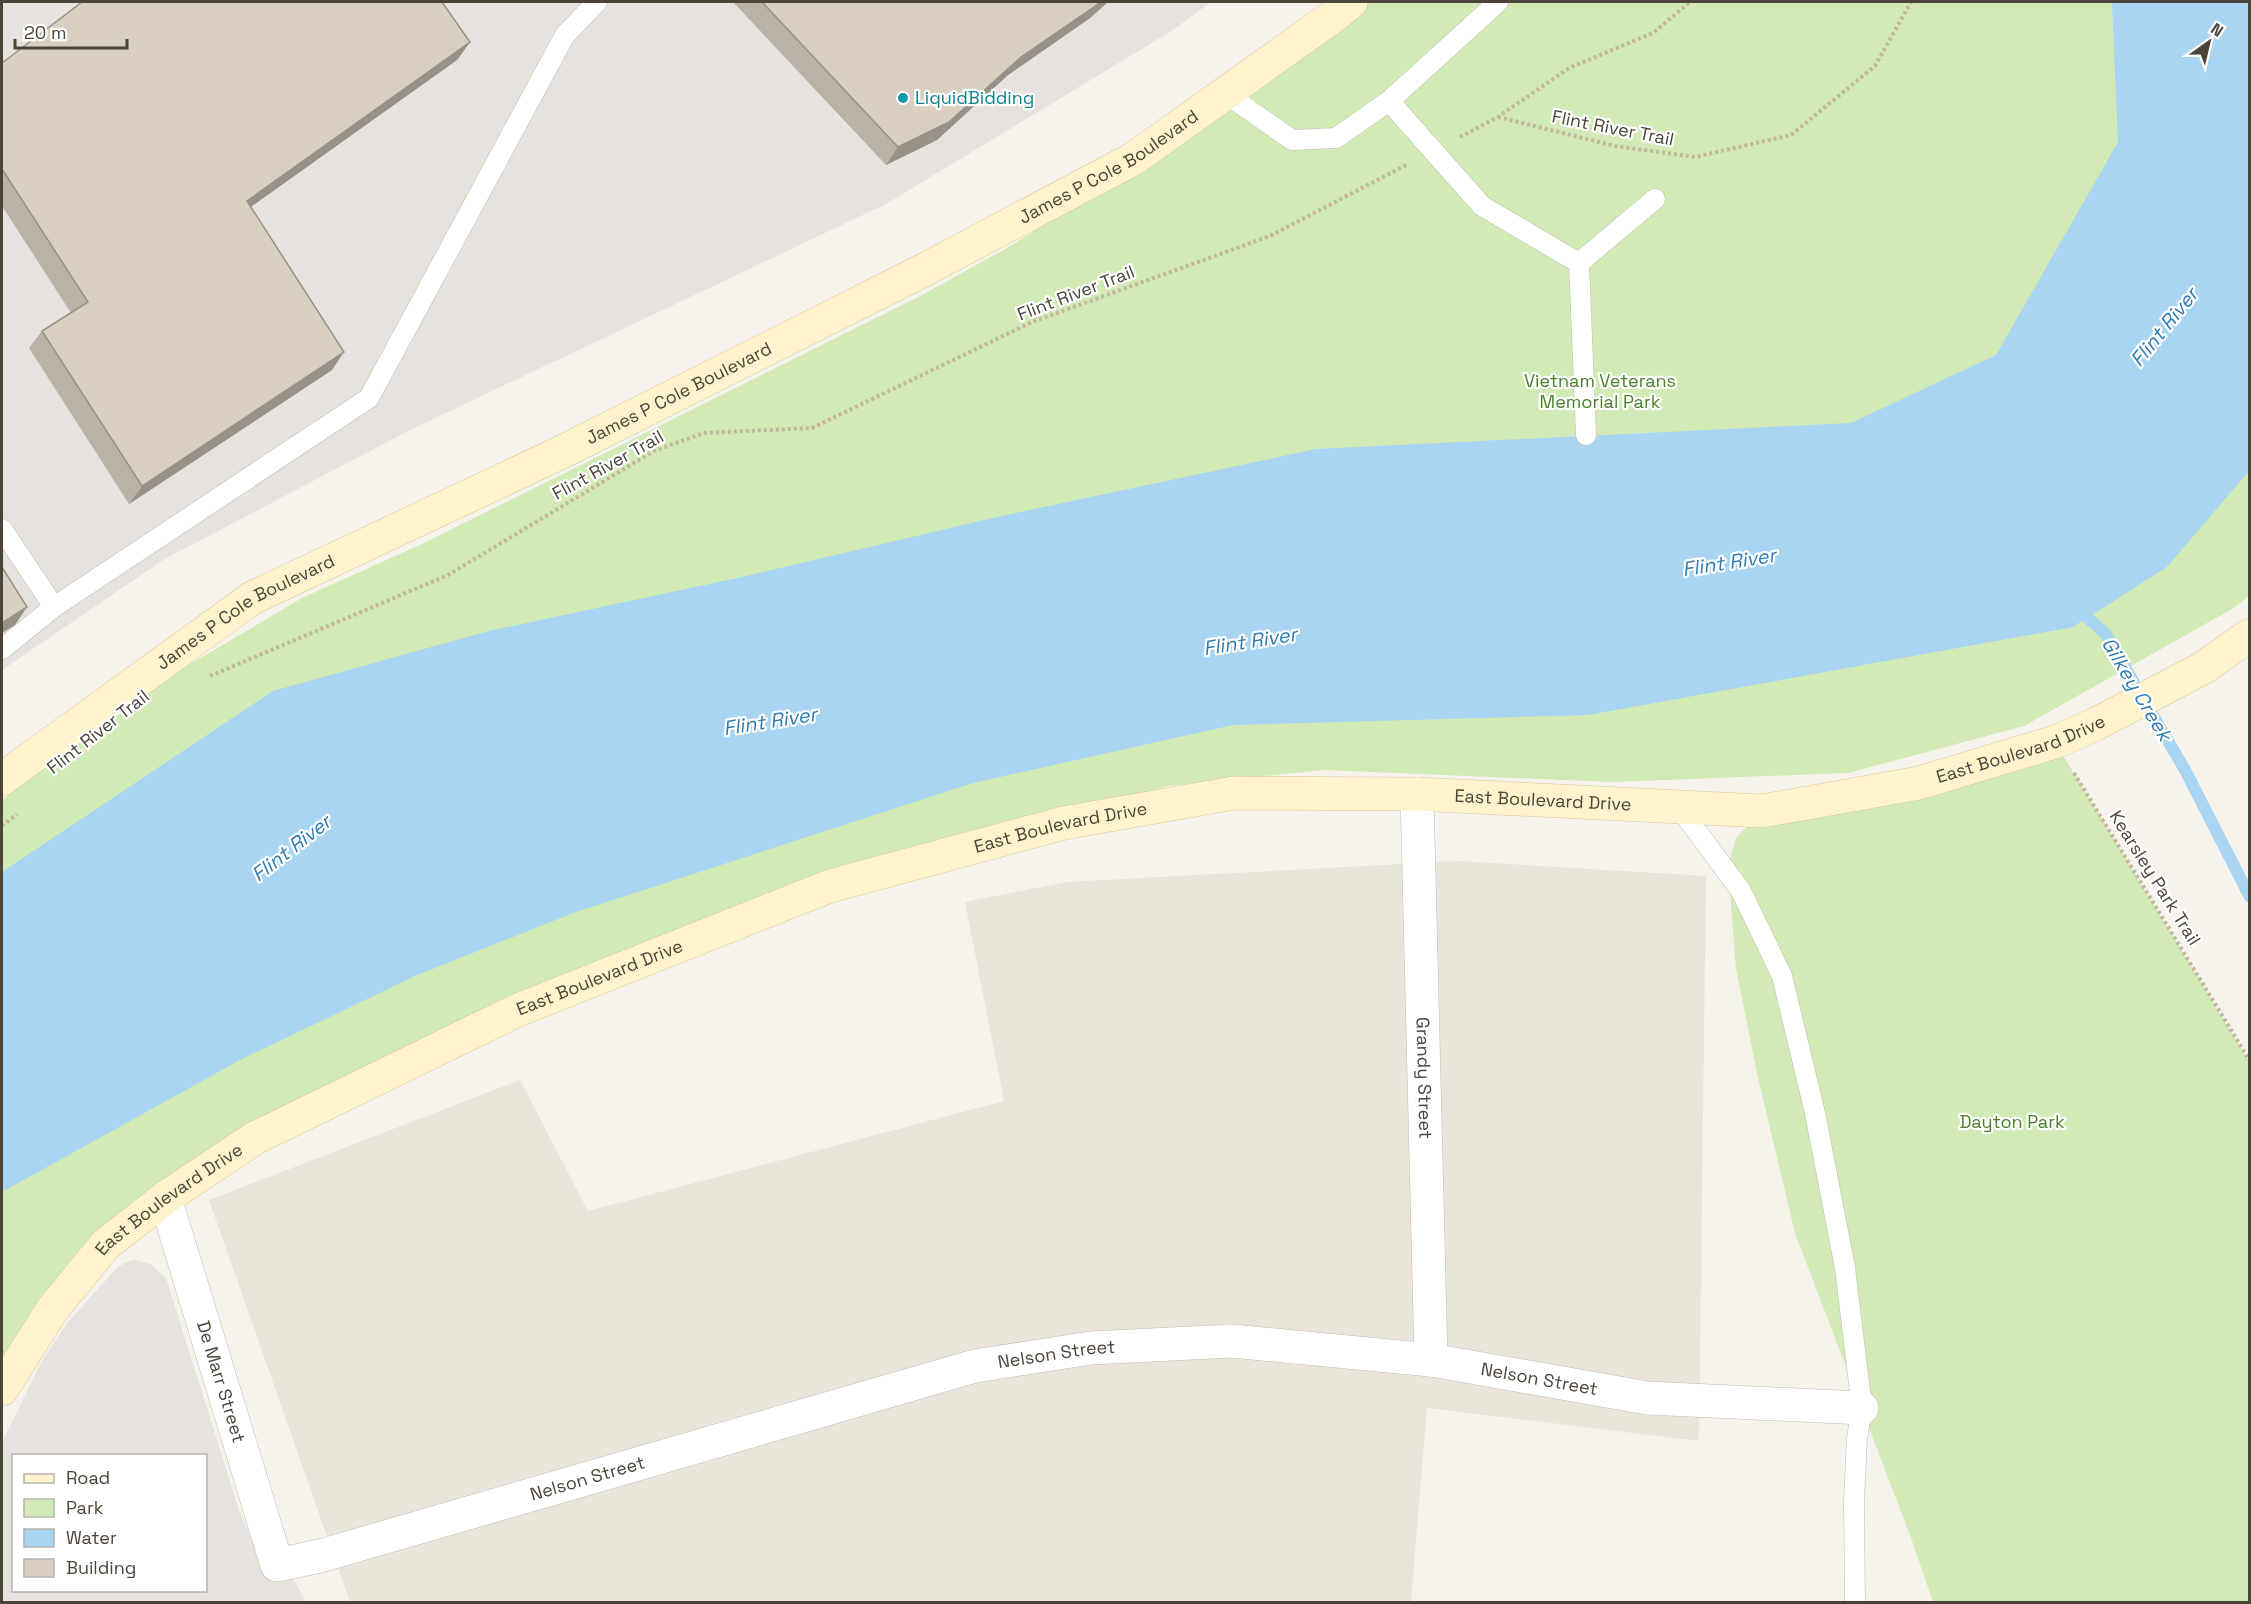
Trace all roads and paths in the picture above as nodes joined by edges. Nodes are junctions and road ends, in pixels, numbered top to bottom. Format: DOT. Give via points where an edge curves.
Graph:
graph roads {
  1 [pos="597,2"];
  2 [pos="1498,2"];
  3 [pos="1690,2"];
  4 [pos="1911,2"];
  5 [pos="1337,6"];
  6 [pos="1225,93"];
  7 [pos="1389,101"];
  8 [pos="1497,117"];
  9 [pos="1432,151"];
  10 [pos="1655,199"];
  11 [pos="1579,262"];
  12 [pos="1586,435"];
  13 [pos="2,529"];
  14 [pos="54,607"];
  15 [pos="2250,636"];
  16 [pos="2,649"];
  17 [pos="203,679"];
  18 [pos="2055,742"];
  19 [pos="2,779"];
  20 [pos="1417,794"];
  21 [pos="1679,807"];
  22 [pos="20,811"];
  23 [pos="2,826"];
  24 [pos="2250,1061"];
  25 [pos="165,1198"];
  26 [pos="1431,1360"];
  27 [pos="2,1389"];
  28 [pos="1862,1408"];
  29 [pos="277,1565"];
  30 [pos="1855,1602"];
  1 -- 14 [label="lane" via="565,35 369,398"];
  2 -- 7 [label="lane"];
  3 -- 8 [label="path, Flint River Trail" via="1653,33 1569,68"];
  4 -- 8 [label="path, Flint River Trail" via="1875,66 1791,135 1695,157 1615,146"];
  5 -- 6 [label="street, James P Cole Boulevard"];
  6 -- 7 [label="lane" via="1292,140 1336,138"];
  6 -- 19 [label="street, James P Cole Boulevard" via="1133,159 922,271 564,451 252,598"];
  7 -- 9 [label="lane"];
  8 -- 9 [label="path, Flint River Trail"];
  9 -- 11 [label="lane" via="1482,206"];
  9 -- 17 [label="path, Flint River Trail" via="1270,236 1032,322 812,428 704,433 654,451 448,575"];
  10 -- 11 [label="lane"];
  11 -- 12 [label="lane"];
  13 -- 14 [label="lane"];
  14 -- 16 [label="lane"];
  15 -- 18 [label="street, East Boulevard Drive" via="2203,668"];
  18 -- 21 [label="street, East Boulevard Drive" via="1919,783 1762,811"];
  18 -- 24 [label="path, Kearsley Park Trail"];
  20 -- 21 [label="street, East Boulevard Drive"];
  20 -- 25 [label="street, East Boulevard Drive" via="1234,793 1064,823 830,885 518,1010 255,1138"];
  20 -- 26 [label="street, Grandy Street"];
  21 -- 28 [label="lane" via="1741,891 1782,976 1815,1113 1845,1268"];
  22 -- 23 [label="path"];
  25 -- 27 [label="street, East Boulevard Drive" via="105,1245 52,1310"];
  25 -- 29 [label="street, De Marr Street"];
  26 -- 28 [label="street, Nelson Street" via="1647,1398"];
  26 -- 29 [label="street, Nelson Street" via="1232,1341 1091,1348 975,1366 320,1556"];
  28 -- 30 [label="lane" via="1854,1502"];
}
